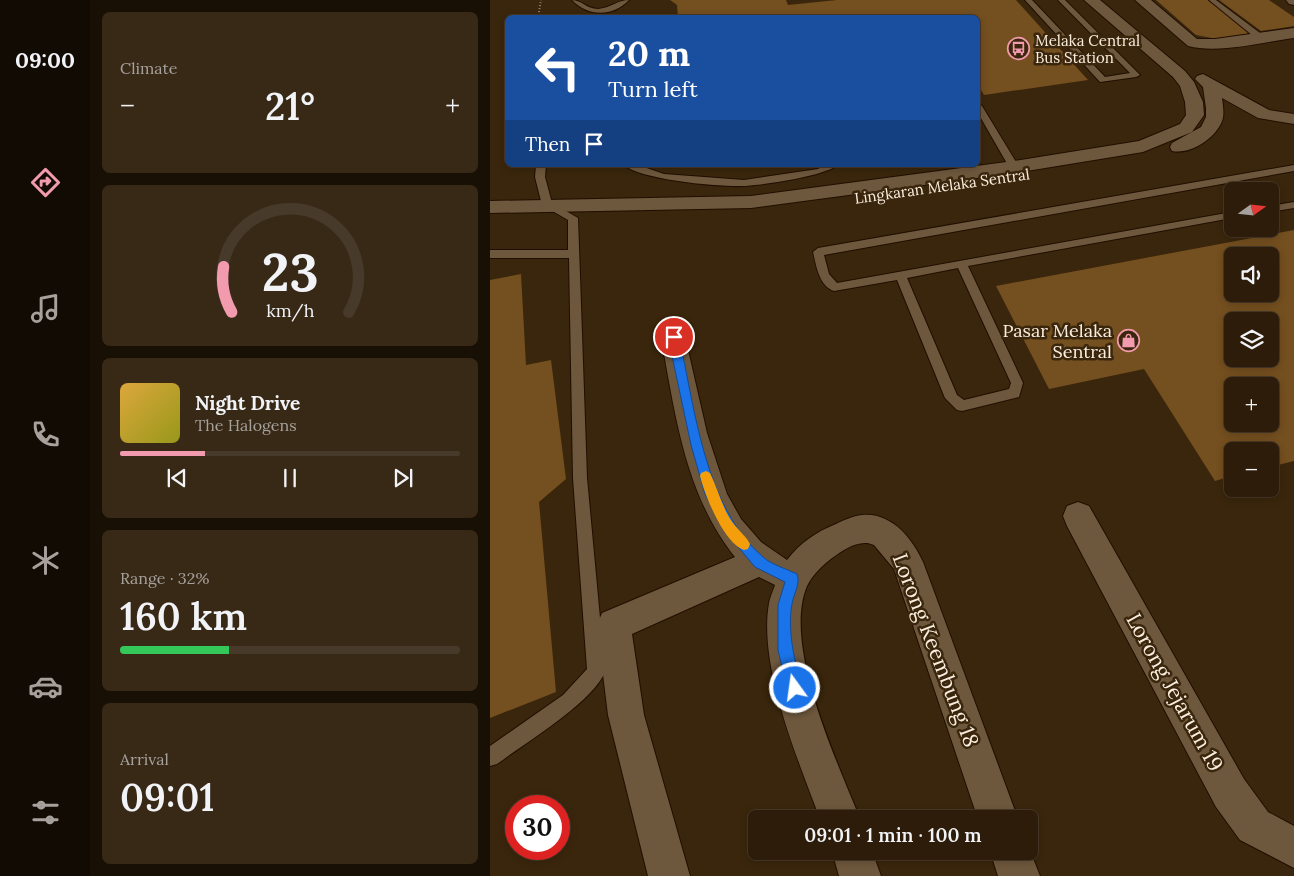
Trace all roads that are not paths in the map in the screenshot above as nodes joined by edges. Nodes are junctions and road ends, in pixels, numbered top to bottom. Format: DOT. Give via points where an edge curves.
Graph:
graph roads {
  1 [pos="575,0"];
  2 [pos="626,0"];
  3 [pos="1028,0"];
  4 [pos="1061,0"];
  5 [pos="1091,0"];
  6 [pos="1111,0"];
  7 [pos="1142,0"];
  8 [pos="1212,0"];
  9 [pos="1294,33"];
  10 [pos="1261,38"];
  11 [pos="1211,85"];
  12 [pos="980,109"];
  13 [pos="1264,114"];
  14 [pos="1294,119"];
  15 [pos="1227,122"];
  16 [pos="541,167"];
  17 [pos="634,167"];
  18 [pos="828,167"];
  19 [pos="1014,167"];
  20 [pos="1294,168"];
  21 [pos="547,205"];
  22 [pos="1294,205"];
  23 [pos="490,207"];
  24 [pos="1279,208"];
  25 [pos="1224,216"];
  26 [pos="573,218"];
  27 [pos="490,219"];
  28 [pos="490,254"];
  29 [pos="575,254"];
  30 [pos="961,263"];
  31 [pos="900,274"];
  32 [pos="674,337"];
  33 [pos="1078,516"];
  34 [pos="759,562"];
  35 [pos="792,579"];
  36 [pos="490,757"];
  37 [pos="837,810"];
  38 [pos="995,810"];
  39 [pos="1294,848"];
  40 [pos="855,860"];
  41 [pos="1013,860"];
  42 [pos="669,876"];
  43 [pos="860,876"];
  44 [pos="1019,876"];
  1 -- 2 [label="lane" via="587,10 593,10 614,7"];
  3 -- 4 [label="lane" via="1103,80 1136,75"];
  5 -- 19 [label="street, Lingkaran Melaka Sentral" via="1179,74 1188,86 1195,115 1186,128 1143,146"];
  6 -- 11 [label="street"];
  7 -- 10 [label="street" via="1193,43 1215,44"];
  8 -- 10 [label="lane"];
  9 -- 10 [label="street"];
  11 -- 13 [label="street"];
  11 -- 15 [label="street" via="1217,107"];
  12 -- 19 [label="lane"];
  13 -- 14 [label="street"];
  13 -- 15 [label="street"];
  15 -- 26 [label="street, Lingkaran Melaka Sentral" via="1159,156 752,213"];
  16 -- 21 [label="lane"];
  17 -- 18 [label="lane" via="664,178 744,183"];
  19 -- 21 [label="street, Lingkaran Melaka Sentral" via="751,202"];
  20 -- 31 [label="lane" via="818,252 824,275 834,286"];
  21 -- 23 [label="street, Lingkaran Melaka Sentral"];
  21 -- 26 [label="lane"];
  22 -- 24 [label="lane"];
  25 -- 30 [label="lane"];
  26 -- 27 [label="street, Lingkaran Melaka Sentral"];
  26 -- 29 [label="lane"];
  28 -- 29 [label="lane"];
  29 -- 36 [label="lane" via="580,478 596,672 569,701"];
  30 -- 31 [label="lane"];
  30 -- 31 [label="lane" via="1017,383 1014,393 962,406 952,398"];
  32 -- 34 [label="street" via="710,490 728,526"];
  33 -- 39 [label="street, Lorong Jejarum 19" via="1230,794 1254,826"];
  34 -- 35 [label="street"];
  34 -- 42 [label="street" via="614,625 626,715"];
  35 -- 37 [label="street" via="785,605 785,650 800,708"];
  35 -- 38 [label="street, Lorong Keembung 18" via="812,554 834,538 857,530 878,530 894,541 907,562"];
  40 -- 43 [label="street"];
  41 -- 44 [label="street"];
}
